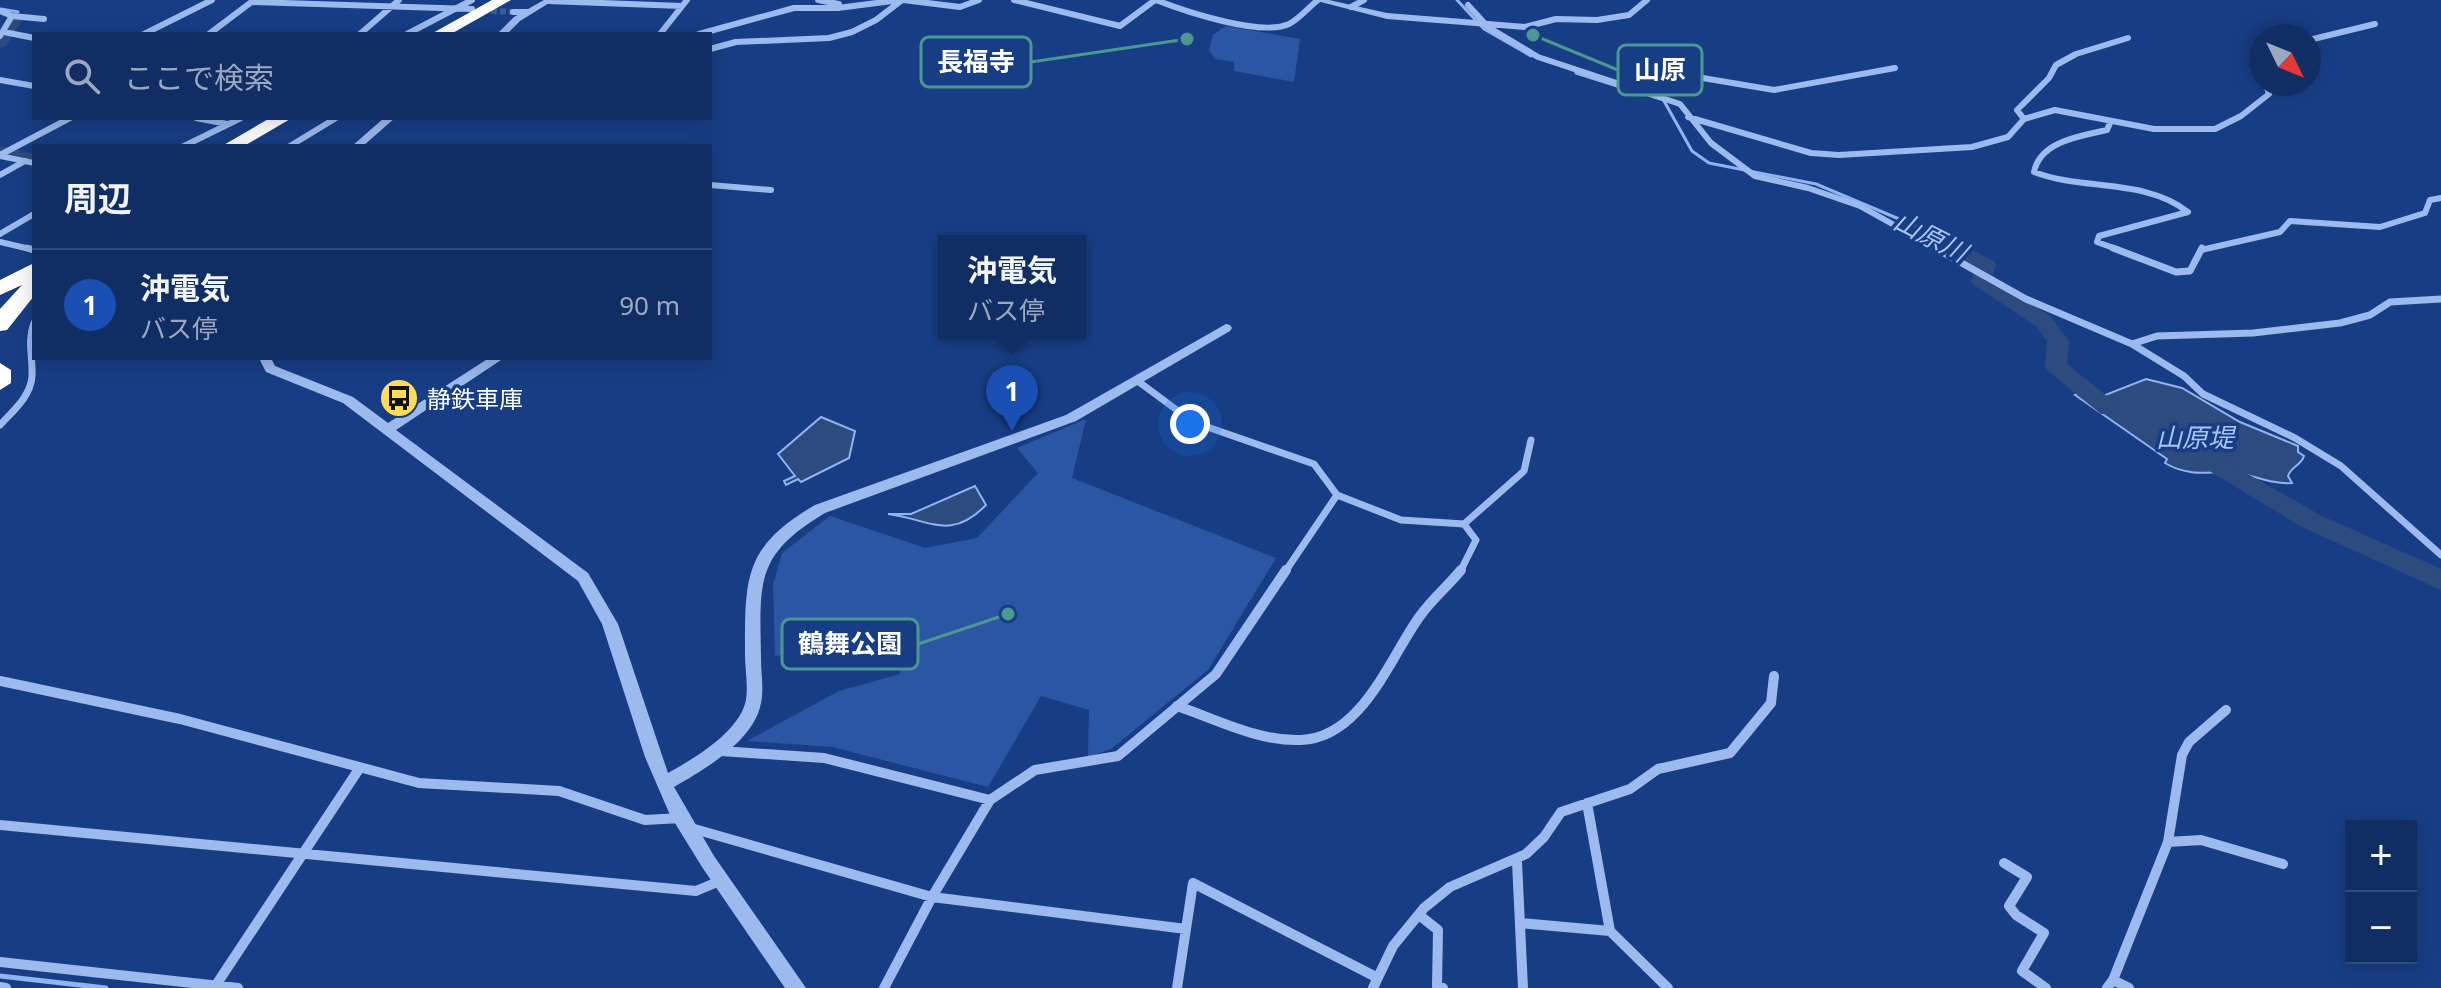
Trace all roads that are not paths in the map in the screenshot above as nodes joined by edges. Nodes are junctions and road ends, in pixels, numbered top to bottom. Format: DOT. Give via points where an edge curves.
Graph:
graph roads {
  1 [pos="212,0"];
  2 [pos="399,0"];
  3 [pos="472,0"];
  4 [pos="549,0"];
  5 [pos="818,0"];
  6 [pos="902,0"];
  7 [pos="979,0"];
  8 [pos="1014,0"];
  9 [pos="1156,0"];
  10 [pos="1318,0"];
  11 [pos="1364,0"];
  12 [pos="1647,0"];
  13 [pos="253,1"];
  14 [pos="643,2"];
  15 [pos="685,3"];
  16 [pos="1468,5"];
  17 [pos="392,6"];
  18 [pos="516,6"];
  19 [pos="852,6"];
  20 [pos="1351,7"];
  21 [pos="456,8"];
  22 [pos="472,9"];
  23 [pos="0,11"];
  24 [pos="12,16"];
  25 [pos="44,19"];
  26 [pos="1488,24"];
  27 [pos="2375,24"];
  28 [pos="148,32"];
  29 [pos="212,32"];
  30 [pos="362,32"];
  31 [pos="411,32"];
  32 [pos="444,32"];
  33 [pos="461,32"];
  34 [pos="503,32"];
  35 [pos="662,32"];
  36 [pos="706,32"];
  37 [pos="2,34"];
  38 [pos="2321,37"];
  39 [pos="32,38"];
  40 [pos="2128,38"];
  41 [pos="712,48"];
  42 [pos="1895,68"];
  43 [pos="0,80"];
  44 [pos="32,86"];
  45 [pos="1635,88"];
  46 [pos="2267,96"];
  47 [pos="1687,117"];
  48 [pos="2024,119"];
  49 [pos="66,120"];
  50 [pos="207,120"];
  51 [pos="237,120"];
  52 [pos="279,120"];
  53 [pos="300,120"];
  54 [pos="333,120"];
  55 [pos="388,120"];
  56 [pos="2110,123"];
  57 [pos="228,124"];
  58 [pos="188,144"];
  59 [pos="235,144"];
  60 [pos="258,144"];
  61 [pos="293,144"];
  62 [pos="359,144"];
  63 [pos="0,155"];
  64 [pos="30,162"];
  65 [pos="0,175"];
  66 [pos="712,185"];
  67 [pos="771,190"];
  68 [pos="2441,198"];
  69 [pos="32,215"];
  70 [pos="0,234"];
  71 [pos="1,244"];
  72 [pos="32,253"];
  73 [pos="32,255"];
  74 [pos="32,270"];
  75 [pos="0,274"];
  76 [pos="32,286"];
  77 [pos="0,289"];
  78 [pos="2441,299"];
  79 [pos="0,325"];
  80 [pos="1226,328"];
  81 [pos="32,330"];
  82 [pos="2132,344"];
  83 [pos="266,360"];
  84 [pos="495,360"];
  85 [pos="0,370"];
  86 [pos="1139,382"];
  87 [pos="0,383"];
  88 [pos="0,425"];
  89 [pos="388,429"];
  90 [pos="1531,440"];
  91 [pos="1337,495"];
  92 [pos="1464,524"];
  93 [pos="2441,555"];
  94 [pos="1774,676"];
  95 [pos="0,681"];
  96 [pos="1177,706"];
  97 [pos="2226,710"];
  98 [pos="721,751"];
  99 [pos="359,769"];
  100 [pos="664,784"];
  101 [pos="990,800"];
  102 [pos="1587,803"];
  103 [pos="684,822"];
  104 [pos="0,825"];
  105 [pos="2168,842"];
  106 [pos="302,854"];
  107 [pos="1517,862"];
  108 [pos="2004,863"];
  109 [pos="2283,864"];
  110 [pos="722,879"];
  111 [pos="932,897"];
  112 [pos="1419,915"];
  113 [pos="1520,923"];
  114 [pos="1186,929"];
  115 [pos="1610,931"];
  116 [pos="0,962"];
  117 [pos="1375,982"];
  118 [pos="2110,984"];
  119 [pos="214,987"];
  120 [pos="238,988"];
  121 [pos="796,988"];
  122 [pos="884,988"];
  123 [pos="1177,988"];
  124 [pos="1443,988"];
  125 [pos="1523,988"];
  126 [pos="1668,988"];
  127 [pos="2046,988"];
  128 [pos="2129,988"];
  1 -- 28 [label="street"];
  2 -- 17 [label="street"];
  3 -- 21 [label="street"];
  4 -- 14 [label="street"];
  4 -- 18 [label="street"];
  5 -- 19 [label="street"];
  6 -- 7 [label="street" via="960,7"];
  6 -- 19 [label="street"];
  6 -- 41 [label="street" via="872,25 819,41 732,41"];
  8 -- 9 [label="street" via="1120,26"];
  9 -- 10 [label="street" via="1196,16 1241,25 1288,25"];
  10 -- 20 [label="street"];
  11 -- 20 [label="street"];
  12 -- 26 [label="street" via="1629,15 1597,20 1556,19 1525,27"];
  13 -- 17 [label="street"];
  13 -- 29 [label="street"];
  14 -- 15 [label="street"];
  15 -- 35 [label="street"];
  16 -- 26 [label="street"];
  17 -- 21 [label="street"];
  17 -- 30 [label="street"];
  18 -- 32 [label="highway"];
  18 -- 33 [label="highway"];
  18 -- 34 [label="street"];
  19 -- 36 [label="street" via="794,8"];
  20 -- 26 [label="street" via="1387,16"];
  21 -- 22 [label="street"];
  21 -- 31 [label="street"];
  23 -- 24 [label="street"];
  24 -- 25 [label="street"];
  24 -- 37 [label="street"];
  26 -- 45 [label="street" via="1533,52"];
  27 -- 38 [label="street"];
  37 -- 39 [label="street"];
  40 -- 48 [label="street" via="2056,65 2051,80 2017,110"];
  42 -- 45 [label="street" via="1774,90 1679,74 1665,66"];
  43 -- 44 [label="street"];
  45 -- 47 [label="street" via="1680,104"];
  46 -- 56 [label="street" via="2215,129"];
  47 -- 48 [label="street" via="1811,153 1839,155 1972,147 2008,137"];
  47 -- 82 [label="street" via="1755,176 1860,206 2026,299"];
  48 -- 56 [label="street" via="2055,110"];
  49 -- 63 [label="street"];
  50 -- 57 [label="street"];
  51 -- 57 [label="street"];
  52 -- 59 [label="highway"];
  53 -- 60 [label="highway"];
  54 -- 61 [label="street"];
  55 -- 62 [label="street"];
  56 -- 68 [label="street" via="2107,130 2061,141 2036,162 2034,172 2155,196 2184,207 2188,212 2183,216 2099,236 2097,242 2176,272 2190,271 2203,247 2280,232 2290,221 2380,227 2425,213 2430,200"];
  57 -- 58 [label="street"];
  63 -- 64 [label="street"];
  64 -- 65 [label="street"];
  66 -- 67 [label="street"];
  69 -- 70 [label="street"];
  71 -- 72 [label="street"];
  73 -- 75 [label="highway"];
  74 -- 77 [label="highway"];
  76 -- 79 [label="highway"];
  78 -- 82 [label="street" via="2390,302 2370,315 2340,323 2157,336"];
  80 -- 86 [label="street"];
  81 -- 88 [label="street" via="28,391"];
  82 -- 93 [label="street" via="2203,394 2341,466"];
  83 -- 89 [label="street" via="270,369 348,400"];
  84 -- 89 [label="street"];
  85 -- 87 [label="highway"];
  86 -- 91 [label="street" via="1193,422 1314,464"];
  86 -- 98 [label="street" via="1071,418 820,509 792,526 762,560 756,580 753,704"];
  89 -- 100 [label="street" via="583,577 606,612"];
  90 -- 92 [label="street" via="1524,471"];
  91 -- 92 [label="street" via="1401,520"];
  91 -- 96 [label="street" via="1216,674"];
  92 -- 96 [label="street" via="1476,540 1475,554 1421,613 1361,707 1333,731 1313,740 1289,739"];
  94 -- 102 [label="street" via="1771,703 1730,753 1658,769 1630,789"];
  95 -- 99 [label="street" via="180,719"];
  96 -- 101 [label="street" via="1118,756 1035,770"];
  97 -- 105 [label="street" via="2189,742 2182,755"];
  98 -- 100 [label="street"];
  98 -- 101 [label="street" via="824,758"];
  99 -- 103 [label="street" via="448,787 559,791 645,820"];
  99 -- 106 [label="street"];
  100 -- 103 [label="street"];
  101 -- 111 [label="street"];
  102 -- 107 [label="street" via="1561,812 1544,842"];
  102 -- 115 [label="street"];
  103 -- 110 [label="street"];
  103 -- 111 [label="street"];
  104 -- 106 [label="street"];
  105 -- 109 [label="street" via="2201,840"];
  105 -- 118 [label="street"];
  106 -- 110 [label="street" via="696,891"];
  106 -- 119 [label="street"];
  107 -- 112 [label="street" via="1448,888"];
  107 -- 113 [label="street"];
  108 -- 127 [label="street" via="2027,877 2009,906 2044,933 2022,971"];
  110 -- 121 [label="street"];
  111 -- 114 [label="street"];
  111 -- 122 [label="street"];
  112 -- 117 [label="street" via="1396,942"];
  112 -- 124 [label="street" via="1438,930 1437,986"];
  113 -- 115 [label="street"];
  113 -- 125 [label="street"];
  114 -- 117 [label="street" via="1193,883"];
  114 -- 123 [label="street"];
  115 -- 126 [label="street"];
  116 -- 119 [label="street"];
  118 -- 128 [label="street"];
  119 -- 120 [label="street"];
}
